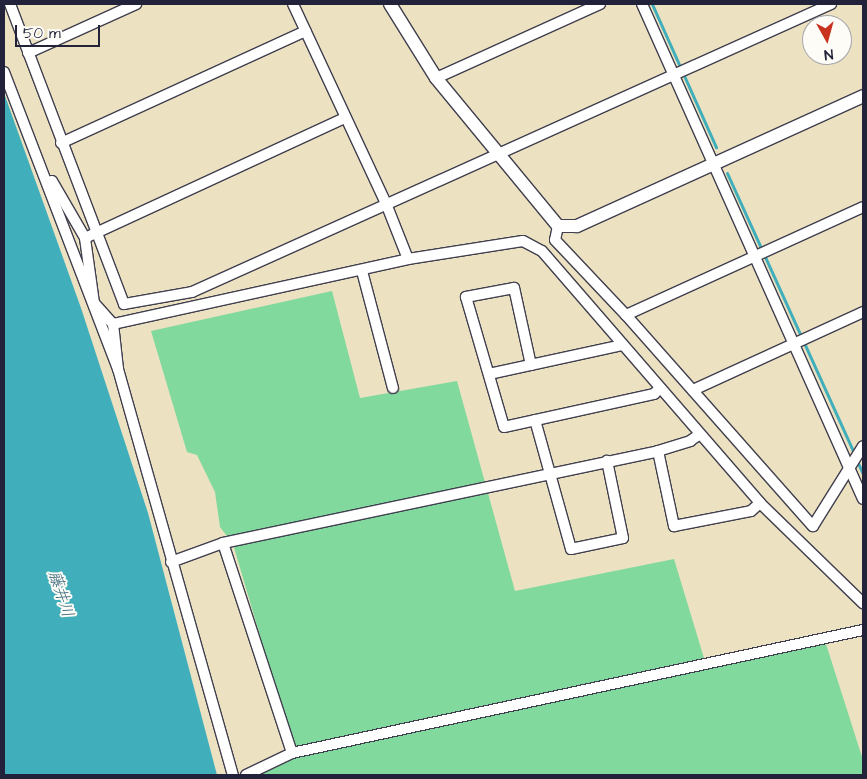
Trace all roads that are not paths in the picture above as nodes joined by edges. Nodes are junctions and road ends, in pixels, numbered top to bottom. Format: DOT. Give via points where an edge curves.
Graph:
graph roads {
  1 [pos="10,4"];
  2 [pos="136,4"];
  3 [pos="293,4"];
  4 [pos="390,4"];
  5 [pos="600,4"];
  6 [pos="642,4"];
  7 [pos="832,4"];
  8 [pos="306,31"];
  9 [pos="28,53"];
  10 [pos="4,72"];
  11 [pos="679,73"];
  12 [pos="436,78"];
  13 [pos="863,96"];
  14 [pos="345,118"];
  15 [pos="62,143"];
  16 [pos="498,154"];
  17 [pos="714,164"];
  18 [pos="47,183"];
  19 [pos="387,206"];
  20 [pos="863,207"];
  21 [pos="558,226"];
  22 [pos="94,231"];
  23 [pos="85,238"];
  24 [pos="555,240"];
  25 [pos="542,251"];
  26 [pos="760,253"];
  27 [pos="408,259"];
  28 [pos="362,271"];
  29 [pos="93,304"];
  30 [pos="863,312"];
  31 [pos="626,315"];
  32 [pos="113,324"];
  33 [pos="799,341"];
  34 [pos="622,345"];
  35 [pos="532,366"];
  36 [pos="118,369"];
  37 [pos="488,374"];
  38 [pos="393,388"];
  39 [pos="660,388"];
  40 [pos="692,390"];
  41 [pos="535,420"];
  42 [pos="700,434"];
  43 [pos="861,449"];
  44 [pos="658,452"];
  45 [pos="607,461"];
  46 [pos="851,467"];
  47 [pos="549,472"];
  48 [pos="863,499"];
  49 [pos="760,503"];
  50 [pos="223,542"];
  51 [pos="171,562"];
  52 [pos="863,604"];
  53 [pos="863,630"];
  54 [pos="292,753"];
  55 [pos="233,775"];
  56 [pos="246,775"];
  1 -- 9 [label="street"];
  2 -- 9 [label="street"];
  3 -- 8 [label="street"];
  4 -- 12 [label="street"];
  5 -- 12 [label="street"];
  6 -- 11 [label="street"];
  7 -- 11 [label="street"];
  8 -- 14 [label="street"];
  8 -- 15 [label="street"];
  9 -- 15 [label="street"];
  10 -- 18 [label="street"];
  11 -- 16 [label="street"];
  11 -- 17 [label="street"];
  12 -- 16 [label="street"];
  13 -- 17 [label="street"];
  14 -- 19 [label="street"];
  14 -- 22 [label="street"];
  15 -- 22 [label="street"];
  16 -- 19 [label="street"];
  16 -- 21 [label="street"];
  17 -- 21 [label="street" via="577,226"];
  17 -- 26 [label="street"];
  18 -- 23 [label="street" via="52,181"];
  18 -- 29 [label="street"];
  19 -- 22 [label="street" via="192,292 124,304"];
  19 -- 27 [label="street"];
  20 -- 26 [label="street"];
  21 -- 24 [label="street"];
  22 -- 23 [label="street"];
  23 -- 29 [label="street"];
  24 -- 25 [label="street"];
  24 -- 31 [label="street"];
  25 -- 27 [label="street" via="523,241 512,241"];
  25 -- 34 [label="street"];
  26 -- 31 [label="street"];
  26 -- 33 [label="street"];
  27 -- 28 [label="street"];
  28 -- 32 [label="street"];
  28 -- 38 [label="street"];
  29 -- 32 [label="street"];
  29 -- 36 [label="street"];
  30 -- 33 [label="street"];
  31 -- 40 [label="street"];
  32 -- 36 [label="street"];
  33 -- 40 [label="street"];
  33 -- 46 [label="street"];
  34 -- 35 [label="street"];
  34 -- 39 [label="street"];
  35 -- 37 [label="street"];
  35 -- 37 [label="street" via="514,288 466,297"];
  36 -- 51 [label="street"];
  37 -- 41 [label="street" via="504,427"];
  39 -- 41 [label="street" via="654,394"];
  39 -- 42 [label="street"];
  40 -- 46 [label="street" via="813,526"];
  41 -- 47 [label="street"];
  42 -- 44 [label="street"];
  42 -- 49 [label="street"];
  43 -- 46 [label="street"];
  44 -- 45 [label="street"];
  44 -- 49 [label="street" via="674,526 751,511"];
  45 -- 47 [label="street"];
  45 -- 47 [label="street" via="623,538 571,549"];
  46 -- 48 [label="street"];
  47 -- 50 [label="street"];
  49 -- 52 [label="street"];
  50 -- 51 [label="street"];
  50 -- 54 [label="street"];
  51 -- 55 [label="street"];
  53 -- 54 [label="street"];
  54 -- 56 [label="street"];
}
